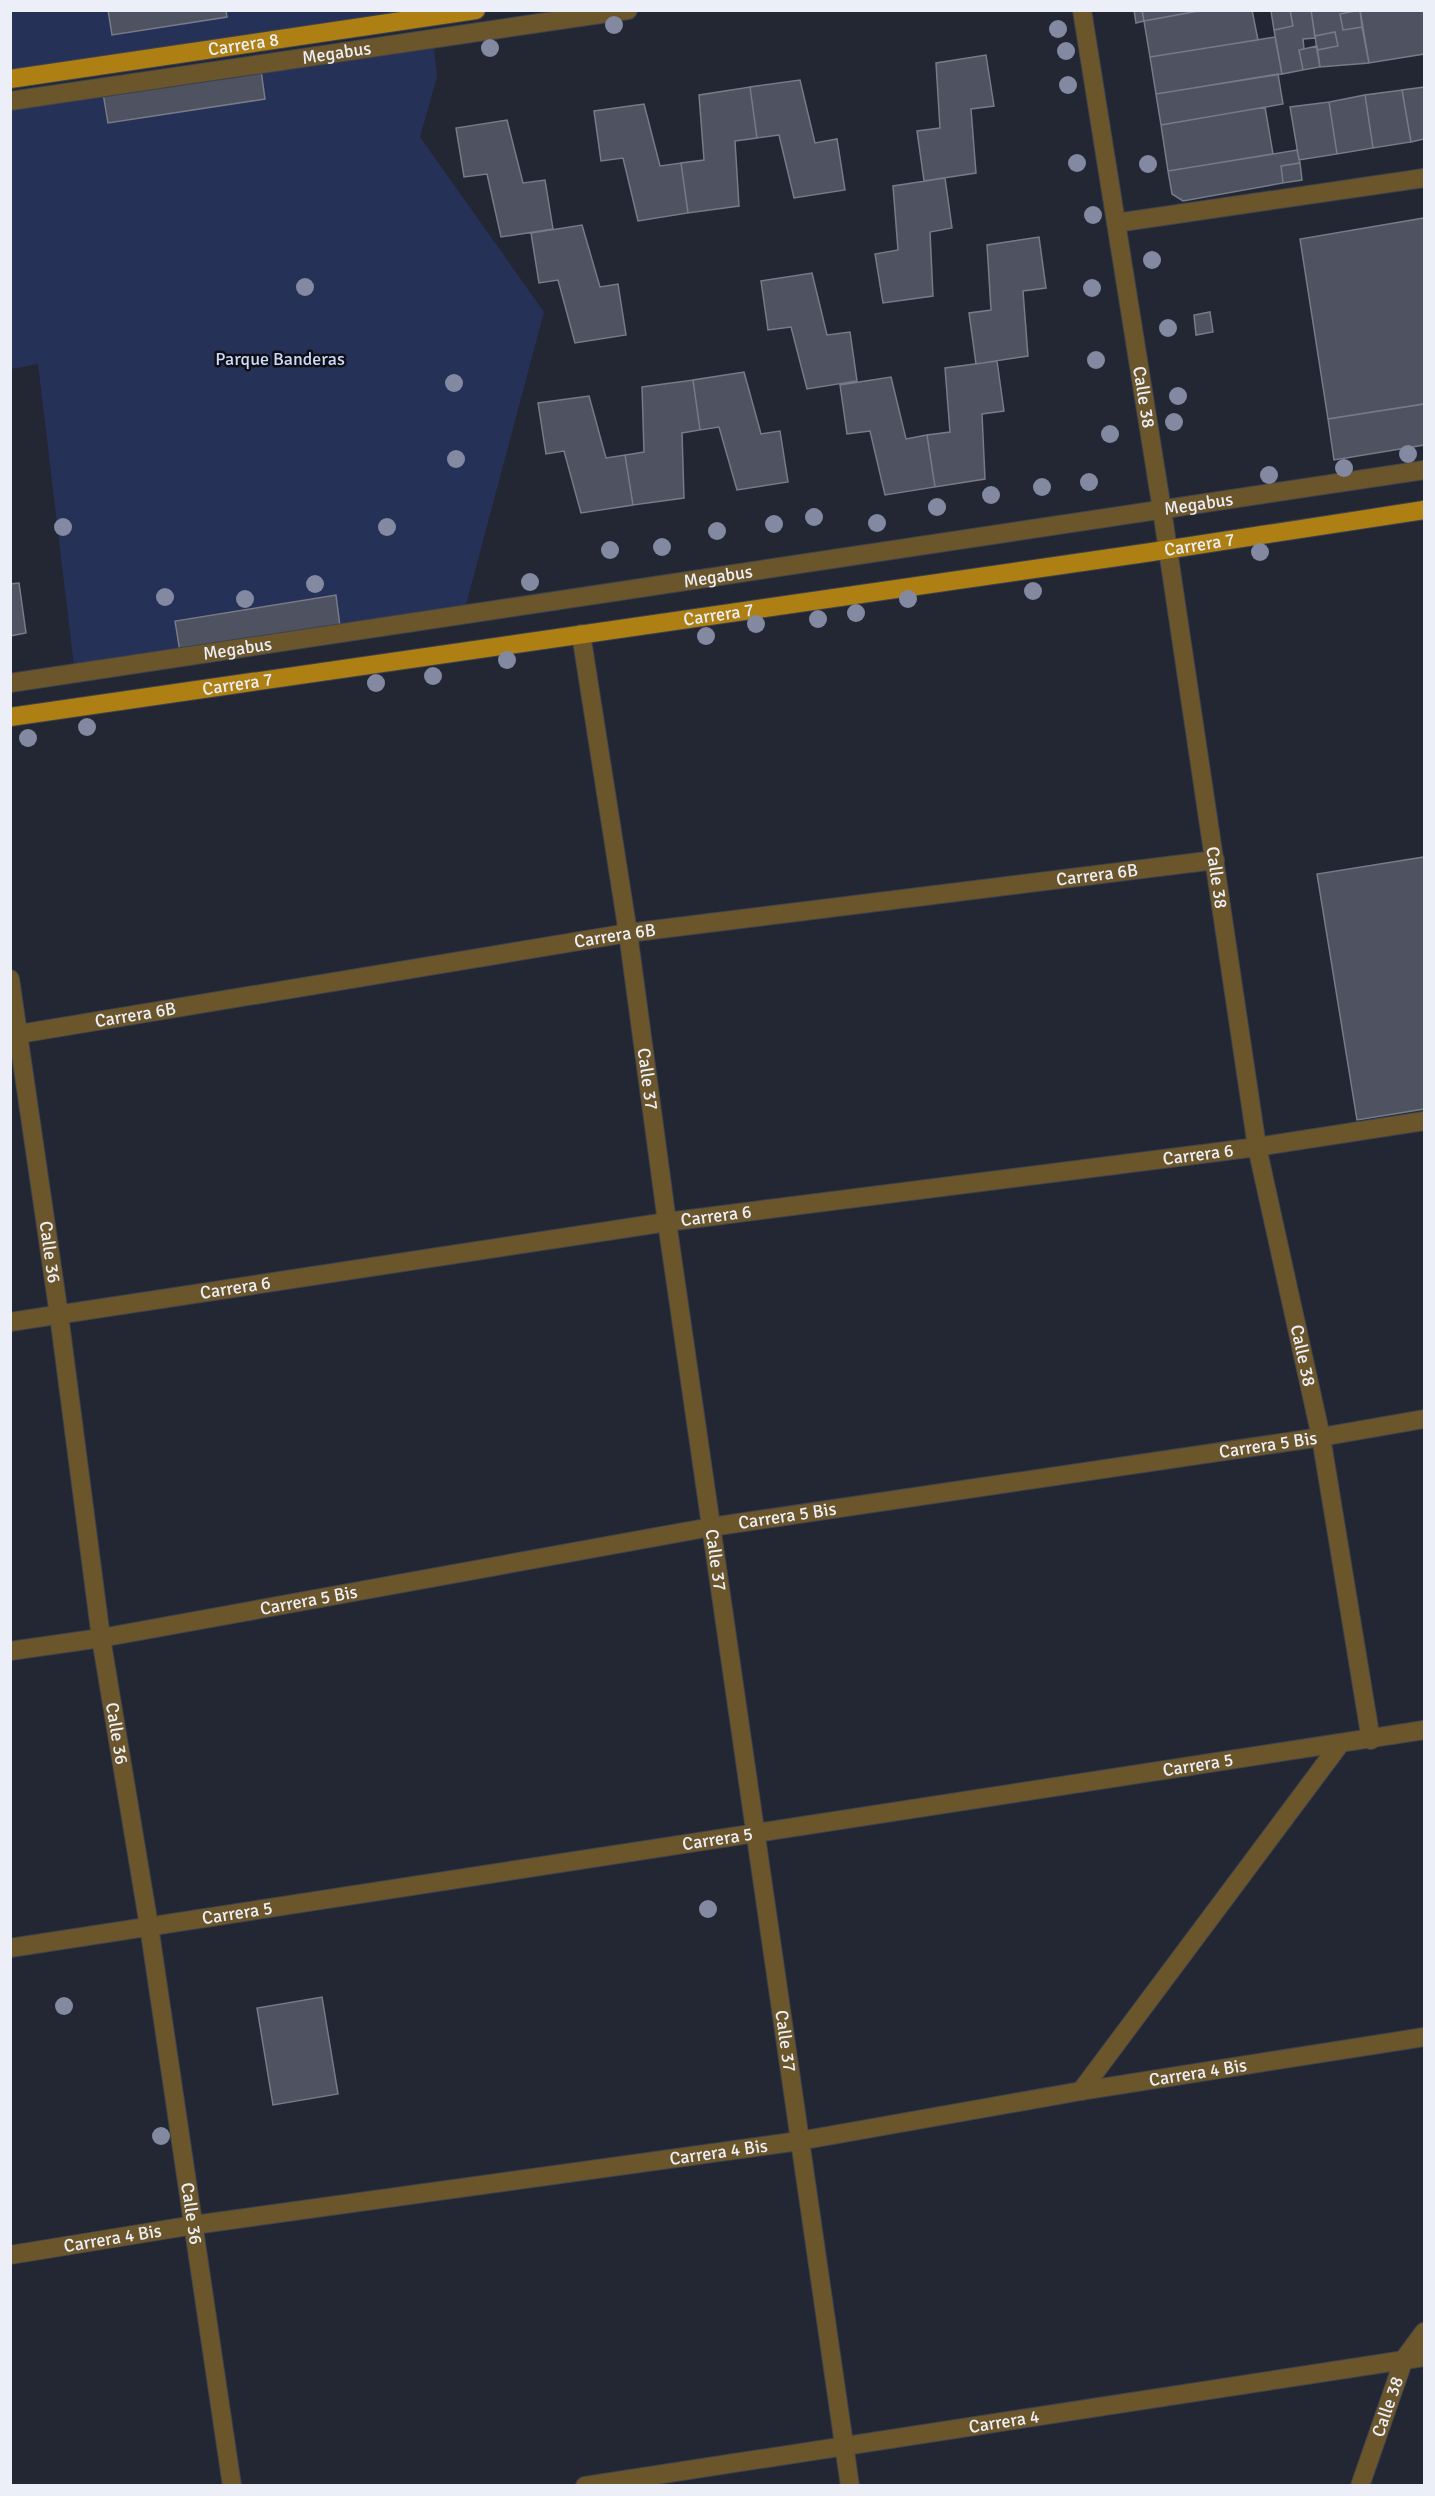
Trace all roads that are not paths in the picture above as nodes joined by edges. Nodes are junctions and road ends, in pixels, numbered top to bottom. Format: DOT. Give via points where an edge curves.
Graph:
graph roads {
  1 [pos="476,10"];
  2 [pos="628,10"];
  3 [pos="1082,10"];
  4 [pos="10,79"];
  5 [pos="10,101"];
  6 [pos="1425,178"];
  7 [pos="1116,223"];
  8 [pos="1425,470"];
  9 [pos="1162,510"];
  10 [pos="1425,510"];
  11 [pos="1167,549"];
  12 [pos="581,634"];
  13 [pos="10,683"];
  14 [pos="10,717"];
  15 [pos="1215,860"];
  16 [pos="628,933"];
  17 [pos="10,979"];
  18 [pos="19,1034"];
  19 [pos="1425,1121"];
  20 [pos="1257,1147"];
  21 [pos="667,1222"];
  22 [pos="59,1315"];
  23 [pos="10,1322"];
  24 [pos="1425,1419"];
  25 [pos="1320,1437"];
  26 [pos="711,1527"];
  27 [pos="101,1638"];
  28 [pos="10,1651"];
  29 [pos="1425,1730"];
  30 [pos="1371,1740"];
  31 [pos="1340,1744"];
  32 [pos="756,1835"];
  33 [pos="149,1926"];
  34 [pos="10,1948"];
  35 [pos="1425,2037"];
  36 [pos="1081,2091"];
  37 [pos="799,2141"];
  38 [pos="194,2225"];
  39 [pos="10,2255"];
  40 [pos="1425,2332"];
  41 [pos="1425,2357"];
  42 [pos="1404,2359"];
  43 [pos="844,2446"];
  44 [pos="232,2486"];
  45 [pos="585,2486"];
  46 [pos="850,2486"];
  47 [pos="1360,2486"];
  1 -- 4 [label="main road, Carrera 8"];
  2 -- 5 [label="street, Megabus"];
  3 -- 7 [label="street, Calle 38"];
  6 -- 7 [label="street"];
  7 -- 9 [label="street, Calle 38"];
  8 -- 9 [label="street, Megabus"];
  9 -- 11 [label="street, Calle 38"];
  9 -- 13 [label="street, Megabus"];
  10 -- 11 [label="main road, Carrera 7"];
  11 -- 12 [label="main road, Carrera 7"];
  11 -- 15 [label="street, Calle 38"];
  12 -- 14 [label="main road, Carrera 7"];
  12 -- 16 [label="street, Calle 37"];
  15 -- 16 [label="street, Carrera 6B"];
  15 -- 20 [label="street, Calle 38"];
  16 -- 18 [label="street, Carrera 6B"];
  16 -- 21 [label="street, Calle 37"];
  17 -- 18 [label="street, Calle 36"];
  18 -- 22 [label="street, Calle 36"];
  19 -- 20 [label="street, Carrera 6"];
  20 -- 21 [label="street, Carrera 6"];
  20 -- 25 [label="street, Calle 38"];
  21 -- 22 [label="street, Carrera 6"];
  21 -- 26 [label="street, Calle 37"];
  22 -- 23 [label="street, Carrera 6"];
  22 -- 27 [label="street, Calle 36"];
  24 -- 25 [label="street, Carrera 5 Bis"];
  25 -- 26 [label="street, Carrera 5 Bis"];
  25 -- 30 [label="street, Calle 38"];
  26 -- 27 [label="street, Carrera 5 Bis"];
  26 -- 32 [label="street, Calle 37"];
  27 -- 28 [label="street, Carrera 5 Bis"];
  27 -- 33 [label="street, Calle 36"];
  29 -- 30 [label="street, Carrera 5"];
  30 -- 31 [label="street, Carrera 5"];
  31 -- 32 [label="street, Carrera 5"];
  31 -- 36 [label="street"];
  32 -- 33 [label="street, Carrera 5"];
  32 -- 37 [label="street, Calle 37"];
  33 -- 34 [label="street, Carrera 5"];
  33 -- 38 [label="street, Calle 36"];
  35 -- 36 [label="street, Carrera 4 Bis"];
  36 -- 37 [label="street, Carrera 4 Bis"];
  37 -- 38 [label="street, Carrera 4 Bis"];
  37 -- 43 [label="street, Calle 37"];
  38 -- 39 [label="street, Carrera 4 Bis"];
  38 -- 44 [label="street, Calle 36"];
  40 -- 42 [label="street, Calle 38"];
  41 -- 42 [label="street, Carrera 4"];
  42 -- 43 [label="street, Carrera 4"];
  42 -- 47 [label="street, Calle 38"];
  43 -- 45 [label="street, Carrera 4"];
  43 -- 46 [label="street, Calle 37"];
}
